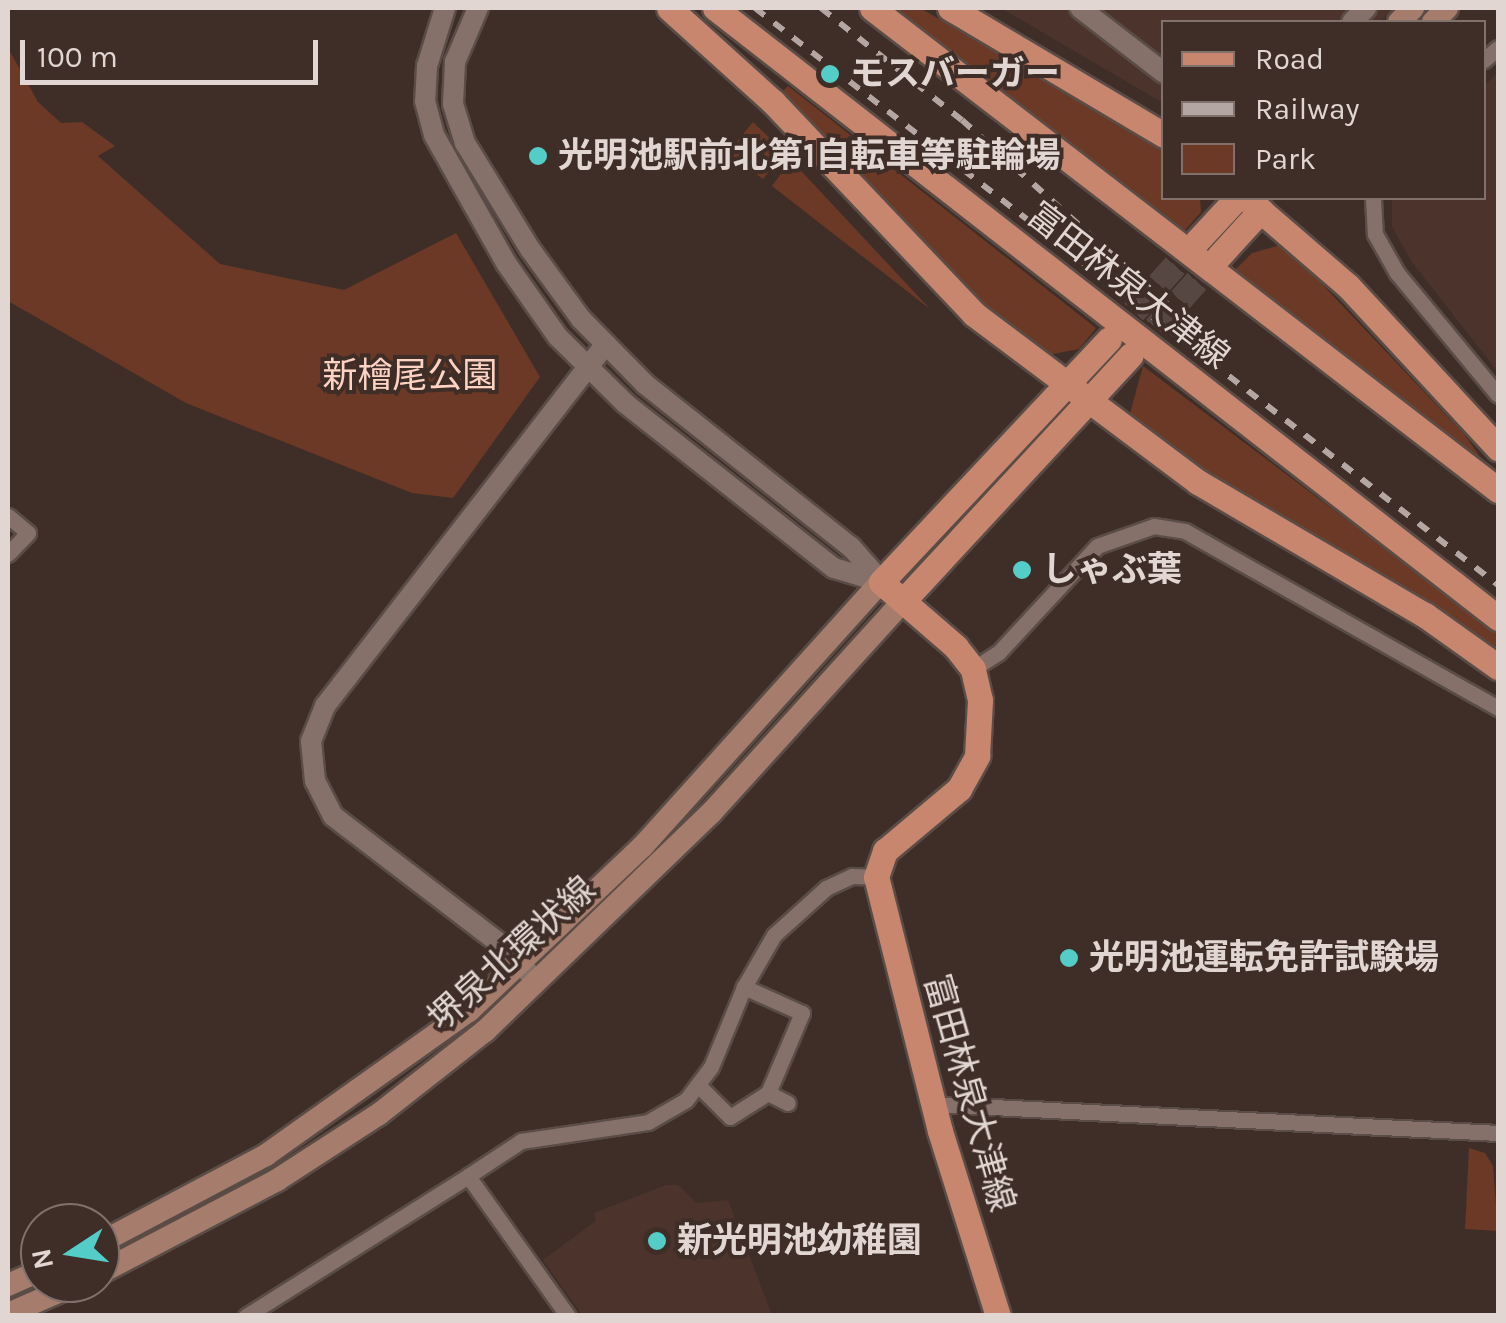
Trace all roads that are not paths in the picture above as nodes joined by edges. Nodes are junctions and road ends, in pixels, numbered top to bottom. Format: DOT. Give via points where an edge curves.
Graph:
graph roads {
  1 [pos="445,8"];
  2 [pos="478,8"];
  3 [pos="669,8"];
  4 [pos="715,8"];
  5 [pos="872,8"];
  6 [pos="950,8"];
  7 [pos="1080,8"];
  8 [pos="1161,71"];
  9 [pos="1161,133"];
  10 [pos="1235,200"];
  11 [pos="1373,200"];
  12 [pos="1260,202"];
  13 [pos="1198,240"];
  14 [pos="1219,256"];
  15 [pos="1108,339"];
  16 [pos="605,345"];
  17 [pos="1130,355"];
  18 [pos="588,372"];
  19 [pos="1066,386"];
  20 [pos="1498,395"];
  21 [pos="1091,399"];
  22 [pos="1498,448"];
  23 [pos="1498,490"];
  24 [pos="8,516"];
  25 [pos="8,554"];
  26 [pos="881,582"];
  27 [pos="903,601"];
  28 [pos="1498,618"];
  29 [pos="1498,667"];
  30 [pos="973,669"];
  31 [pos="1498,708"];
  32 [pos="876,877"];
  33 [pos="522,966"];
  34 [pos="539,984"];
  35 [pos="744,987"];
  36 [pos="700,1087"];
  37 [pos="768,1093"];
  38 [pos="788,1103"];
  39 [pos="934,1104"];
  40 [pos="1497,1139"];
  41 [pos="468,1176"];
  42 [pos="120,1233"];
  43 [pos="120,1262"];
  44 [pos="41,1309"];
  45 [pos="8,1314"];
  46 [pos="246,1316"];
  47 [pos="568,1316"];
  48 [pos="998,1316"];
  1 -- 18 [label="street" via="427,66 425,101 434,135 506,263"];
  2 -- 16 [label="street" via="455,62 453,104 465,143 530,250"];
  3 -- 19 [label="main road" via="772,102 974,314"];
  4 -- 28 [label="main road, 富田林泉大津線"];
  5 -- 23 [label="main road, 富田林泉大津線"];
  6 -- 9 [label="main road"];
  7 -- 8 [label="street"];
  10 -- 13 [label="main road"];
  11 -- 20 [label="street" via="1375,234 1397,273"];
  12 -- 14 [label="main road"];
  12 -- 22 [label="main road"];
  15 -- 19 [label="main road, 富田林泉大津線"];
  16 -- 18 [label="street"];
  16 -- 26 [label="street" via="851,547"];
  17 -- 21 [label="main road, 富田林泉大津線"];
  18 -- 26 [label="street" via="834,568"];
  18 -- 33 [label="street" via="325,706 311,741 315,781 333,816"];
  19 -- 21 [label="main road"];
  19 -- 26 [label="main road, 富田林泉大津線"];
  21 -- 27 [label="main road, 富田林泉大津線"];
  21 -- 29 [label="main road" via="1198,482 1425,615"];
  24 -- 25 [label="street" via="28,533"];
  26 -- 27 [label="main road"];
  26 -- 33 [label="main road, 堺泉北環状線" via="643,846"];
  27 -- 30 [label="main road"];
  27 -- 34 [label="main road, 堺泉北環状線" via="711,812"];
  30 -- 31 [label="street" via="999,652 1097,546 1154,526 1185,531"];
  30 -- 32 [label="main road" via="982,729 977,756 959,789 886,850"];
  32 -- 35 [label="street" via="852,876 826,888 774,935"];
  32 -- 39 [label="main road, 富田林泉大津線"];
  33 -- 34 [label="street"];
  33 -- 42 [label="main road, 堺泉北環状線" via="324,1118"];
  34 -- 43 [label="main road, 堺泉北環状線" via="379,1114 277,1180"];
  35 -- 36 [label="street"];
  35 -- 37 [label="street" via="802,1013"];
  36 -- 37 [label="street" via="730,1117"];
  36 -- 41 [label="street" via="648,1122 521,1141"];
  37 -- 38 [label="street"];
  39 -- 40 [label="street"];
  39 -- 48 [label="main road, 富田林泉大津線"];
  41 -- 46 [label="street"];
  41 -- 47 [label="street"];
  44 -- 45 [label="main road"];
}
